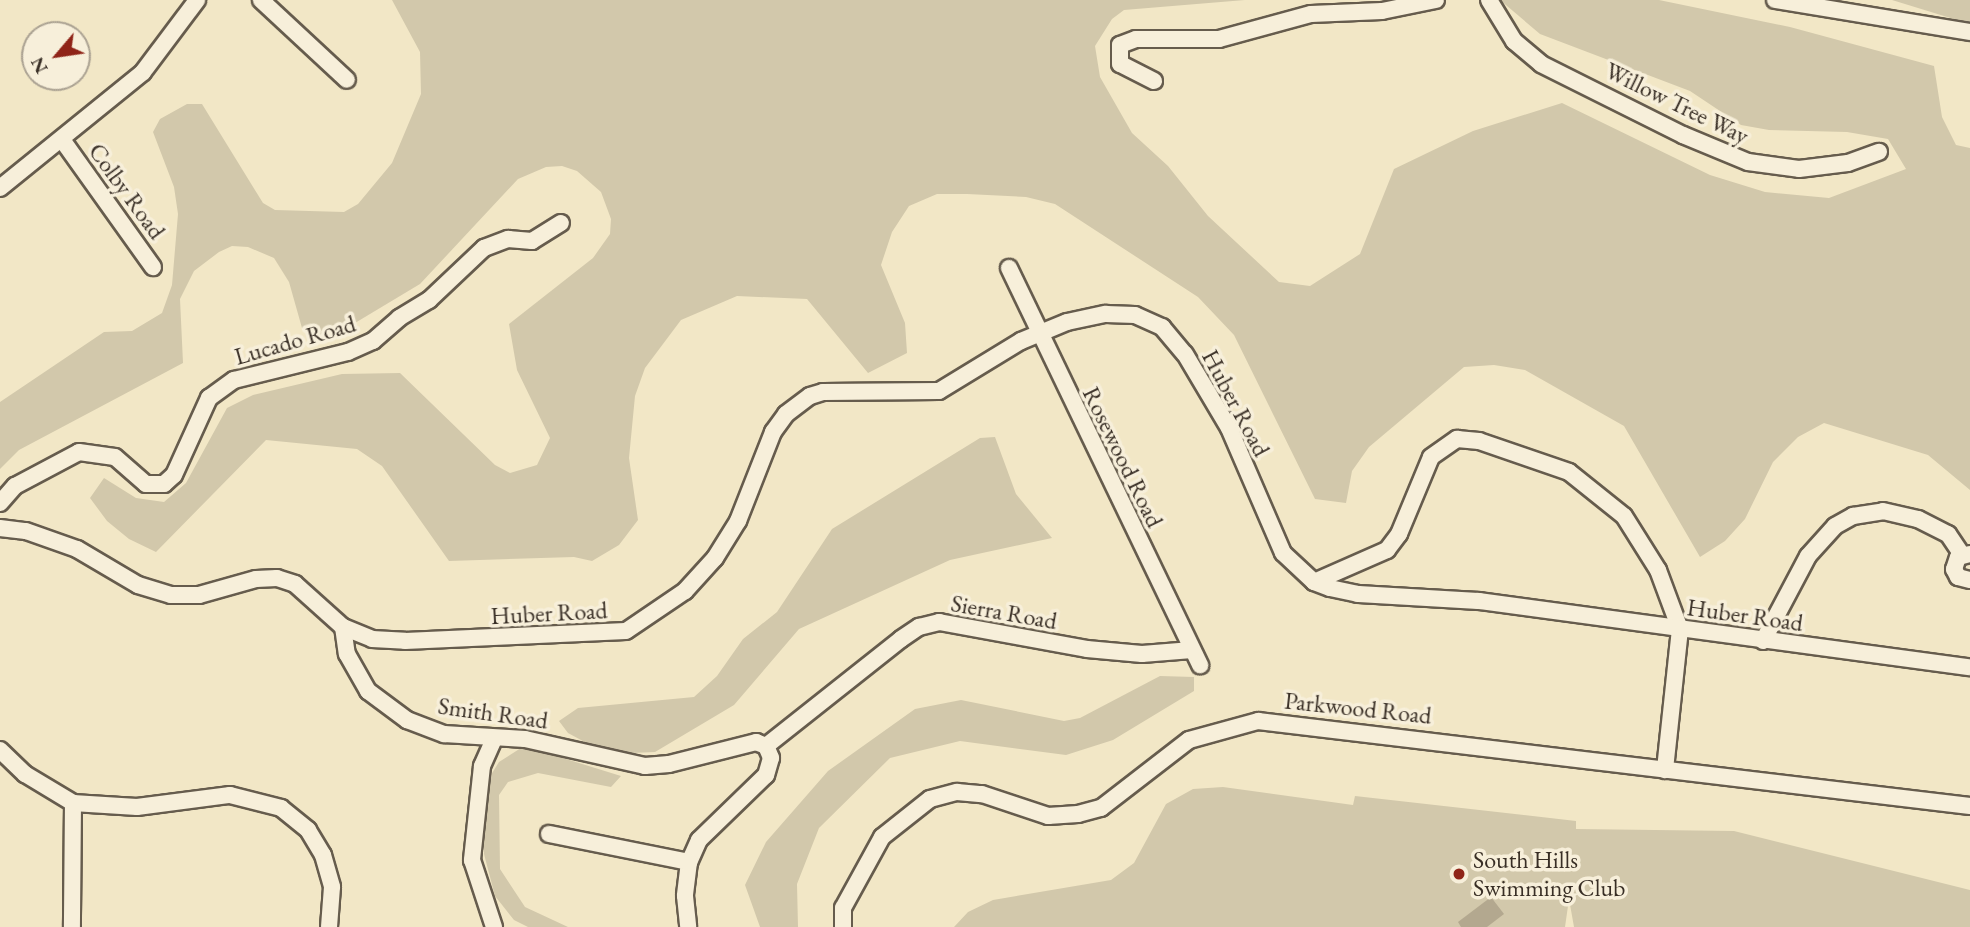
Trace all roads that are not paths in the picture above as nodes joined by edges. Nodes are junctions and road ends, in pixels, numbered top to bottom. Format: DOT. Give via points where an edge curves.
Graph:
graph roads {
  1 [pos="197,0"];
  2 [pos="261,0"];
  3 [pos="1436,0"];
  4 [pos="1489,0"];
  5 [pos="1775,0"];
  6 [pos="1970,32"];
  7 [pos="347,80"];
  8 [pos="1154,81"];
  9 [pos="63,141"];
  10 [pos="1879,152"];
  11 [pos="0,187"];
  12 [pos="561,223"];
  13 [pos="153,267"];
  14 [pos="1009,268"];
  15 [pos="1038,333"];
  16 [pos="0,503"];
  17 [pos="0,528"];
  18 [pos="1966,554"];
  19 [pos="1970,580"];
  20 [pos="1314,582"];
  21 [pos="343,627"];
  22 [pos="1680,629"];
  23 [pos="1763,641"];
  24 [pos="1192,650"];
  25 [pos="1200,665"];
  26 [pos="1970,667"];
  27 [pos="494,739"];
  28 [pos="766,746"];
  29 [pos="0,750"];
  30 [pos="1665,769"];
  31 [pos="74,803"];
  32 [pos="1970,806"];
  33 [pos="549,834"];
  34 [pos="689,862"];
  35 [pos="72,927"];
  36 [pos="329,927"];
  37 [pos="494,927"];
  38 [pos="688,927"];
  39 [pos="844,927"];
  1 -- 9 [label="street" via="143,72"];
  2 -- 7 [label="street"];
  3 -- 8 [label="street" via="1381,11 1311,14 1219,40 1136,39 1120,45 1121,64"];
  4 -- 10 [label="street, Willow Tree Way" via="1514,41 1541,64 1748,163 1799,169 1849,163"];
  5 -- 6 [label="street"];
  9 -- 11 [label="street"];
  9 -- 13 [label="street, Colby Road"];
  12 -- 16 [label="street, Lucado Road" via="532,241 508,239 484,248 429,300 399,317 373,341 348,352 234,380 209,398 173,475 164,484 146,484 116,457 79,452 15,486"];
  14 -- 15 [label="street, Rosewood Road"];
  15 -- 20 [label="street, Huber Road" via="1067,321 1106,314 1135,315 1162,327 1185,354 1229,428 1283,553"];
  15 -- 21 [label="street, Huber Road" via="939,391 823,391 800,403 774,432 738,521 715,558 685,591 626,631 405,640 372,639"];
  15 -- 24 [label="street, Rosewood Road"];
  17 -- 21 [label="street" via="26,531 77,549 138,585 171,595 277,578 309,594"];
  18 -- 19 [label="street" via="1954,569 1958,577"];
  18 -- 23 [label="street" via="1948,534 1918,519 1883,511 1853,516 1835,526 1808,556"];
  20 -- 22 [label="street, Huber Road" via="1358,594 1479,601"];
  20 -- 22 [label="street" via="1387,550 1399,534 1431,457 1457,439 1479,441 1569,471 1615,508 1658,570"];
  21 -- 27 [label="street, Smith Road" via="347,654 368,691 407,720 444,734"];
  22 -- 23 [label="street, Huber Road"];
  22 -- 30 [label="street"];
  23 -- 26 [label="street, Huber Road"];
  24 -- 25 [label="street, Rosewood Road"];
  24 -- 28 [label="street, Sierra Road" via="1142,654 1087,649 939,622 919,627 901,639"];
  27 -- 28 [label="street, Smith Road" via="552,744 645,766 757,742"];
  27 -- 37 [label="street" via="482,766 472,860"];
  28 -- 34 [label="street" via="771,758 766,775 699,840"];
  29 -- 31 [label="street" via="25,774"];
  30 -- 32 [label="street, Parkwood Road"];
  30 -- 39 [label="street, Parkwood Road" via="1300,722 1247,723 1189,740 1101,808 1078,814 1048,817 982,794 957,792 930,799 882,837 843,908"];
  31 -- 35 [label="street"];
  31 -- 36 [label="street" via="138,807 230,796 281,808 308,830 323,855 332,887"];
  33 -- 34 [label="street"];
  34 -- 38 [label="street"];
}
